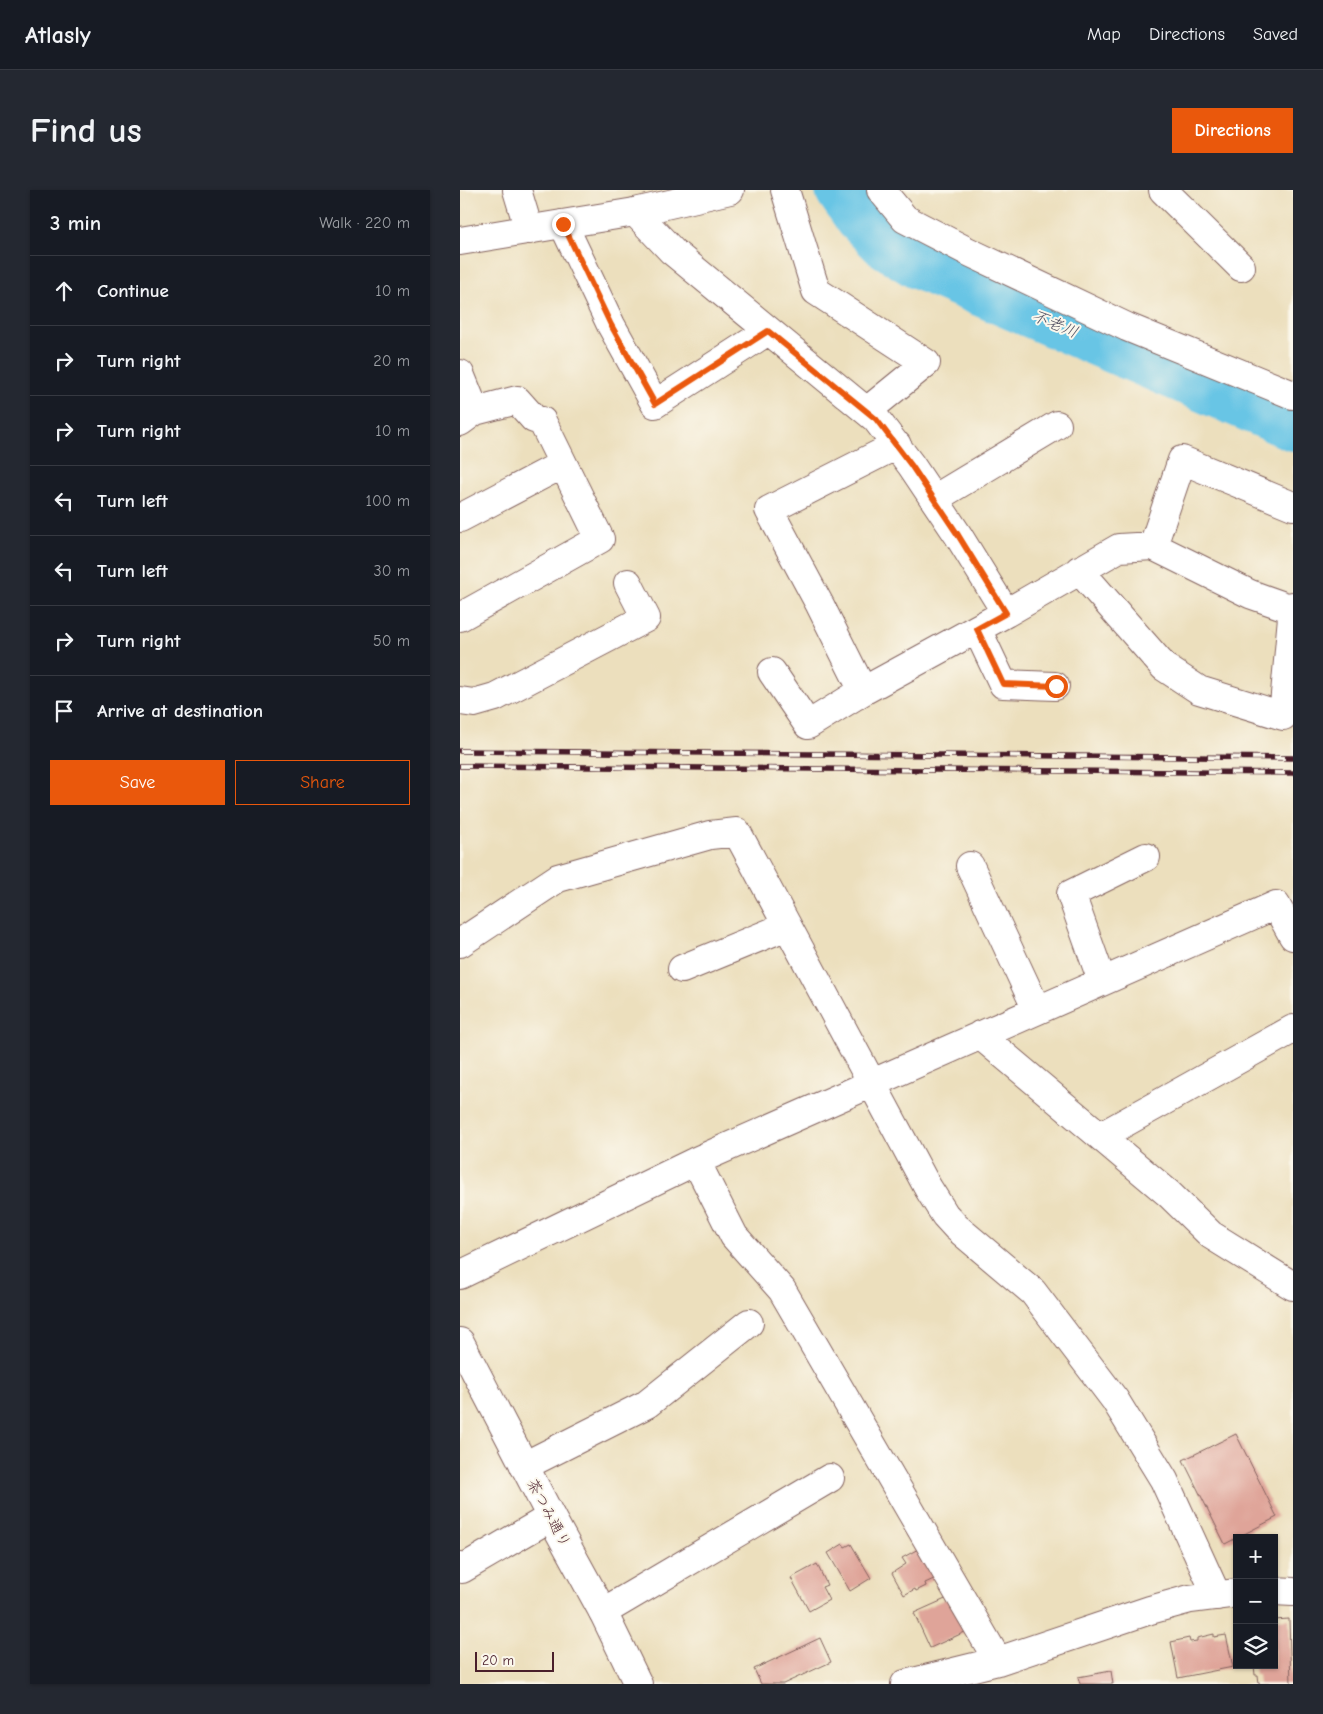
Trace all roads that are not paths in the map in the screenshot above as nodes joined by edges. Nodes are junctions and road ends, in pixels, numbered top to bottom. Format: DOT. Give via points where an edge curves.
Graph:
graph roads {
  1 [pos="517,190"];
  2 [pos="730,190"];
  3 [pos="785,190"];
  4 [pos="881,190"];
  5 [pos="1163,190"];
  6 [pos="635,212"];
  7 [pos="563,224"];
  8 [pos="529,230"];
  9 [pos="460,241"];
  10 [pos="1241,267"];
  11 [pos="768,331"];
  12 [pos="460,374"];
  13 [pos="1293,395"];
  14 [pos="867,411"];
  15 [pos="468,417"];
  16 [pos="1057,425"];
  17 [pos="897,446"];
  18 [pos="563,464"];
  19 [pos="934,499"];
  20 [pos="1293,506"];
  21 [pos="460,518"];
  22 [pos="1153,546"];
  23 [pos="1079,570"];
  24 [pos="628,583"];
  25 [pos="1293,608"];
  26 [pos="1006,613"];
  27 [pos="460,617"];
  28 [pos="977,629"];
  29 [pos="1290,665"];
  30 [pos="772,672"];
  31 [pos="1056,686"];
  32 [pos="863,691"];
  33 [pos="460,701"];
  34 [pos="1146,857"];
  35 [pos="970,866"];
  36 [pos="787,926"];
  37 [pos="1293,936"];
  38 [pos="460,943"];
  39 [pos="682,969"];
  40 [pos="1102,981"];
  41 [pos="1037,1010"];
  42 [pos="1293,1029"];
  43 [pos="980,1035"];
  44 [pos="870,1083"];
  45 [pos="1102,1136"];
  46 [pos="696,1161"];
  47 [pos="460,1275"];
  48 [pos="1289,1279"];
  49 [pos="749,1323"];
  50 [pos="460,1342"];
  51 [pos="524,1466"];
  52 [pos="830,1478"];
  53 [pos="551,1517"];
  54 [pos="460,1566"];
  55 [pos="1278,1591"];
  56 [pos="1293,1592"];
  57 [pos="1227,1594"];
  58 [pos="603,1612"];
  59 [pos="998,1661"];
  60 [pos="638,1684"];
  61 [pos="905,1684"];
  1 -- 8 [label="main road"];
  2 -- 6 [label="main road"];
  3 -- 14 [label="main road" via="816,291 926,363"];
  4 -- 13 [label="main road" via="906,219 969,252 1127,327"];
  5 -- 10 [label="main road"];
  6 -- 7 [label="main road"];
  6 -- 11 [label="main road" via="672,251"];
  7 -- 8 [label="main road"];
  7 -- 11 [label="main road" via="611,325 655,404"];
  8 -- 9 [label="main road"];
  11 -- 14 [label="main road"];
  12 -- 15 [label="main road"];
  14 -- 17 [label="main road"];
  15 -- 18 [label="main road" via="517,400 534,419 542,421"];
  16 -- 19 [label="main road"];
  17 -- 19 [label="main road"];
  17 -- 32 [label="main road" via="770,510"];
  18 -- 21 [label="main road"];
  18 -- 27 [label="main road" via="600,539"];
  19 -- 26 [label="main road"];
  20 -- 22 [label="main road" via="1182,460"];
  22 -- 23 [label="main road" via="1119,548"];
  22 -- 25 [label="main road" via="1250,594"];
  23 -- 26 [label="main road"];
  23 -- 29 [label="main road" via="1164,667 1199,690 1283,716"];
  24 -- 33 [label="main road" via="646,618 495,697 474,703"];
  25 -- 29 [label="main road"];
  26 -- 28 [label="main road"];
  28 -- 31 [label="main road" via="1003,684"];
  28 -- 32 [label="main road"];
  30 -- 32 [label="main road" via="808,725"];
  34 -- 40 [label="main road" via="1071,894"];
  35 -- 41 [label="main road"];
  36 -- 38 [label="main road" via="737,832 710,835 558,878"];
  36 -- 39 [label="main road"];
  36 -- 44 [label="main road"];
  37 -- 40 [label="main road" via="1276,904"];
  40 -- 41 [label="main road"];
  41 -- 43 [label="main road"];
  42 -- 45 [label="main road"];
  43 -- 44 [label="main road"];
  43 -- 45 [label="main road"];
  44 -- 46 [label="main road"];
  44 -- 57 [label="main road" via="946,1216 1033,1292 1115,1400"];
  45 -- 48 [label="main road" via="1211,1235"];
  46 -- 47 [label="main road"];
  46 -- 59 [label="main road" via="734,1236 782,1290"];
  49 -- 51 [label="main road" via="647,1404"];
  50 -- 51 [label="main road, 茶つみ通り"];
  51 -- 53 [label="main road, 茶つみ通り"];
  52 -- 58 [label="main road"];
  53 -- 54 [label="main road" via="462,1569"];
  53 -- 58 [label="main road, 茶つみ通り"];
  55 -- 56 [label="main road"];
  57 -- 59 [label="main road" via="1190,1599 1150,1610"];
  58 -- 60 [label="main road, 茶つみ通り"];
  59 -- 61 [label="main road"];
}
